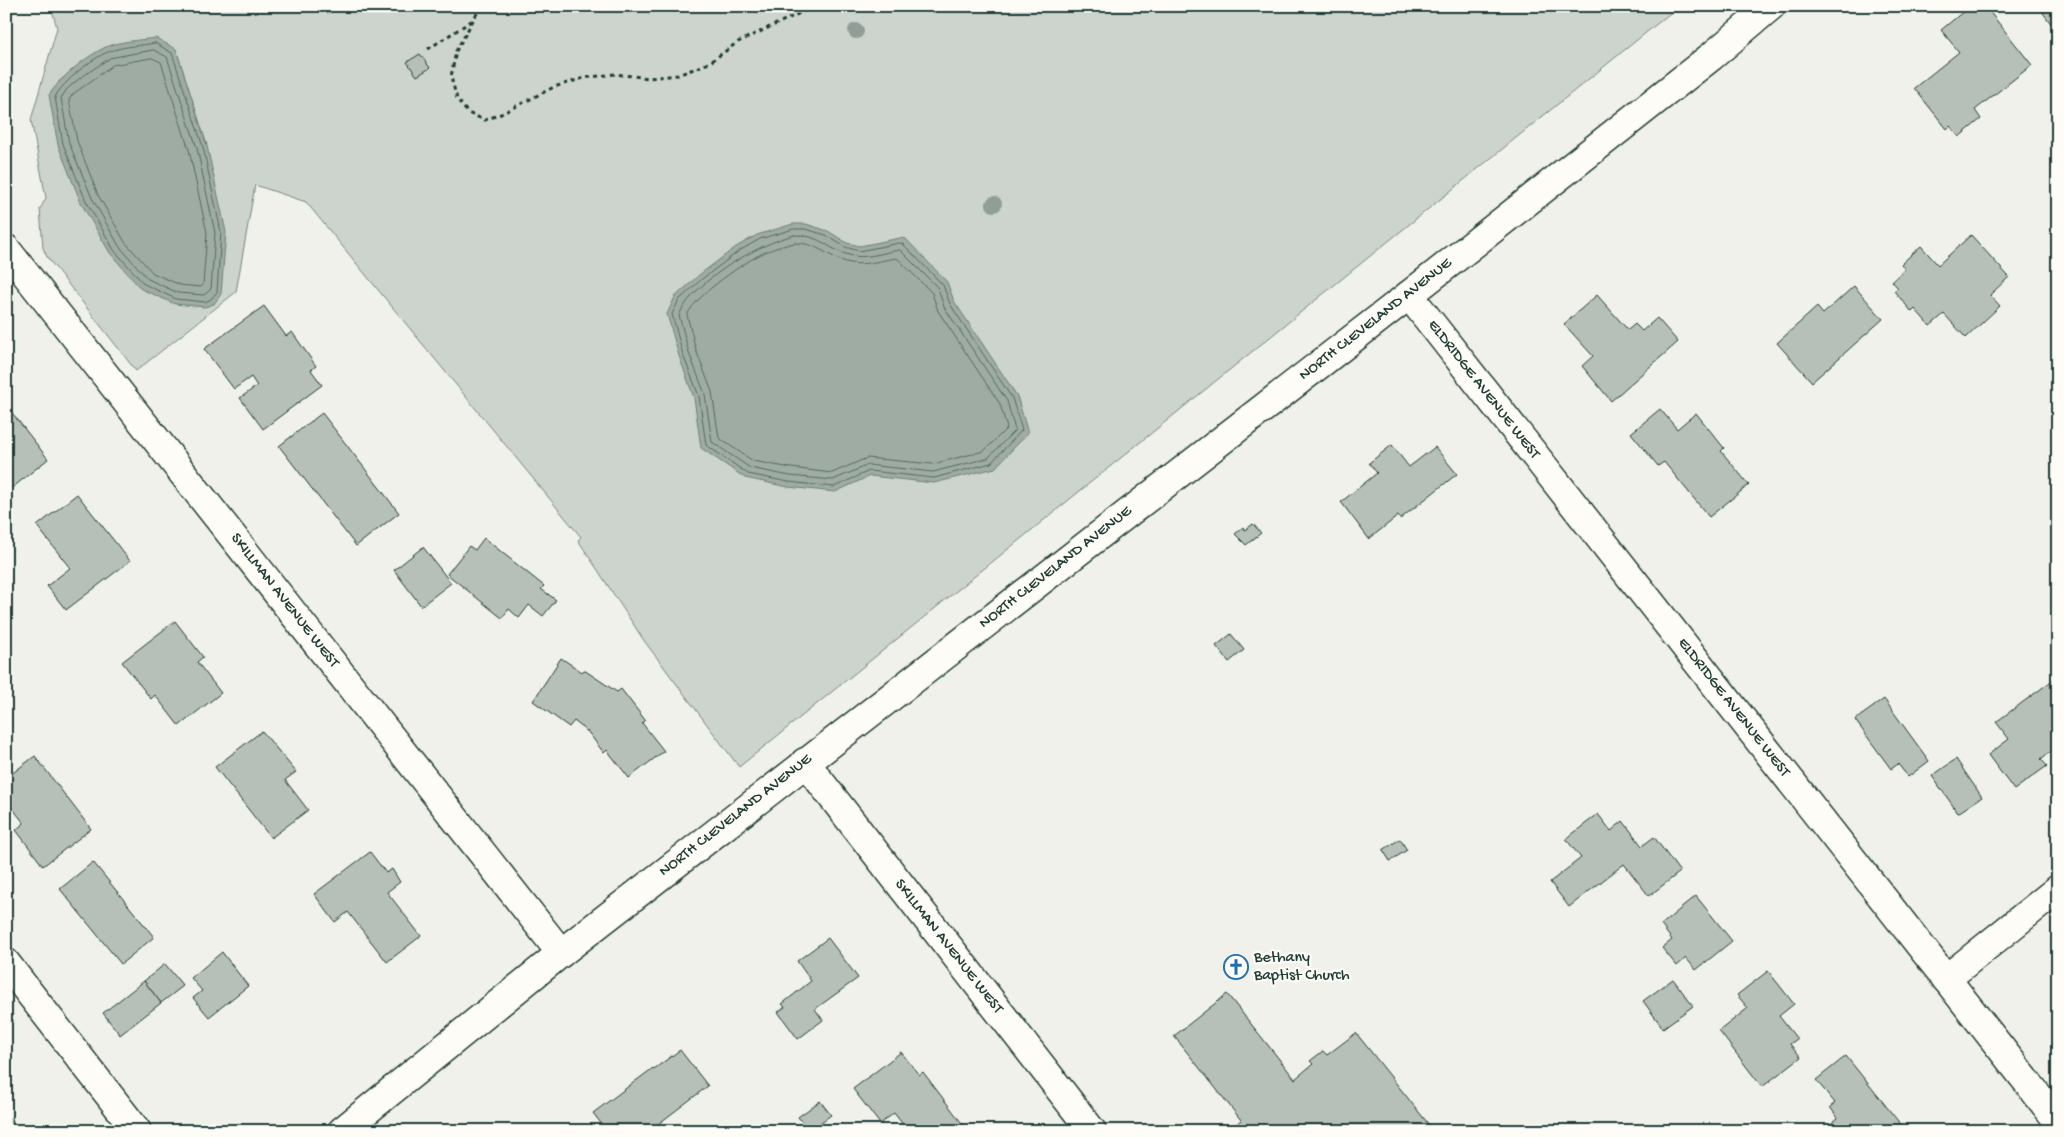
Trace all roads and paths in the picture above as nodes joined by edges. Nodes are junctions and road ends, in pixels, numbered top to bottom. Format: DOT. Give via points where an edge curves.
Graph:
graph roads {
  1 [pos="481,6"];
  2 [pos="815,6"];
  3 [pos="1771,6"];
  4 [pos="474,20"];
  5 [pos="428,49"];
  6 [pos="6,249"];
  7 [pos="1409,295"];
  8 [pos="805,762"];
  9 [pos="2058,889"];
  10 [pos="561,953"];
  11 [pos="6,963"];
  12 [pos="1946,979"];
  13 [pos="2058,1121"];
  14 [pos="137,1131"];
  15 [pos="342,1131"];
  16 [pos="1092,1131"];
  1 -- 4 [label="path"];
  2 -- 4 [label="path" via="738,42 709,63 678,75 649,78 615,74 584,78 554,87 485,120 468,113 457,99 451,77 456,51"];
  3 -- 7 [label="street, NORTH CLEVELAND AVENUE"];
  4 -- 5 [label="path"];
  6 -- 10 [label="street, SKILLMAN AVENUE WEST"];
  7 -- 8 [label="street, NORTH CLEVELAND AVENUE"];
  7 -- 12 [label="street, ELDRIDGE AVENUE WEST"];
  8 -- 10 [label="street, NORTH CLEVELAND AVENUE"];
  8 -- 16 [label="street, SKILLMAN AVENUE WEST"];
  9 -- 12 [label="street"];
  10 -- 15 [label="street, NORTH CLEVELAND AVENUE"];
  11 -- 14 [label="street"];
  12 -- 13 [label="street, ELDRIDGE AVENUE WEST"];
}
